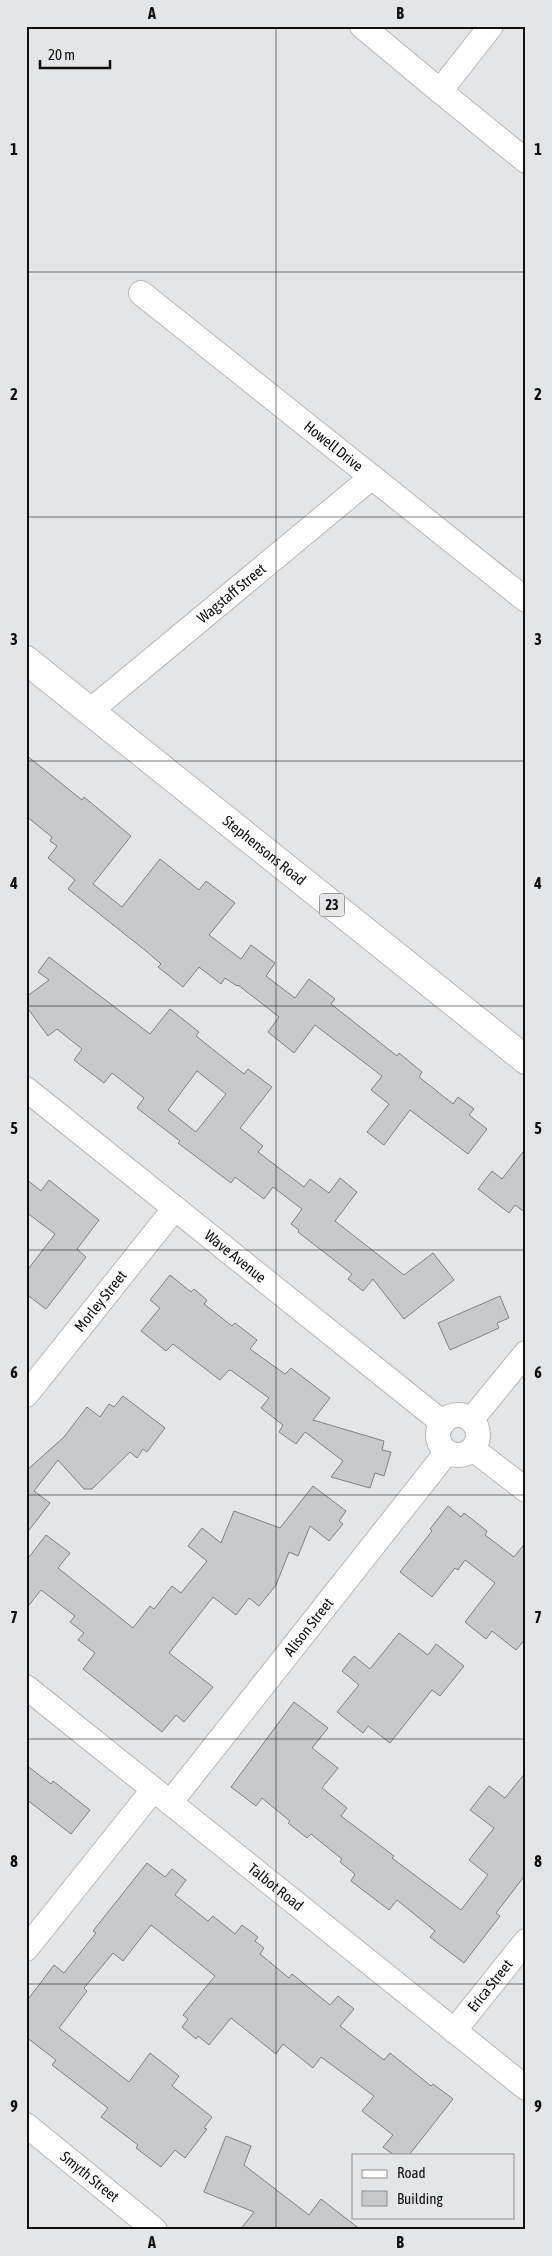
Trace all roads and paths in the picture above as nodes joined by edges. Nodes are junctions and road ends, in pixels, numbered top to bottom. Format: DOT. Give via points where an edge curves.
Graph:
graph roads {
  1 [pos="362,26"];
  2 [pos="491,26"];
  3 [pos="440,91"];
  4 [pos="526,161"];
  5 [pos="142,293"];
  6 [pos="372,477"];
  7 [pos="526,600"];
  8 [pos="26,660"];
  9 [pos="90,711"];
  10 [pos="526,1060"];
  11 [pos="26,1089"];
  12 [pos="175,1208"];
  13 [pos="526,1353"];
  14 [pos="26,1395"];
  15 [pos="471,1420"];
  16 [pos="442,1423"];
  17 [pos="473,1449"];
  18 [pos="446,1452"];
  19 [pos="526,1490"];
  20 [pos="26,1687"];
  21 [pos="161,1796"];
  22 [pos="526,1941"];
  23 [pos="26,1949"];
  24 [pos="454,2031"];
  25 [pos="526,2088"];
  26 [pos="26,2125"];
  27 [pos="155,2230"];
  1 -- 3 [label="street"];
  2 -- 3 [label="street"];
  3 -- 4 [label="street"];
  5 -- 6 [label="street, Howell Drive"];
  6 -- 7 [label="street, Howell Drive"];
  6 -- 9 [label="street, Wagstaff Street"];
  8 -- 9 [label="main road, Stephensons Road / 23"];
  9 -- 10 [label="main road, Stephensons Road / 23"];
  11 -- 12 [label="street, Wave Avenue"];
  12 -- 14 [label="street, Morley Street"];
  12 -- 16 [label="street, Wave Avenue"];
  13 -- 15 [label="street"];
  15 -- 16 [label="street" via="454,1416"];
  15 -- 17 [label="street" via="478,1432"];
  16 -- 18 [label="street" via="438,1434"];
  17 -- 18 [label="street" via="461,1455"];
  17 -- 19 [label="street"];
  18 -- 21 [label="street, Alison Street"];
  20 -- 21 [label="street, Talbot Road"];
  21 -- 23 [label="street, Alison Street"];
  21 -- 24 [label="street, Talbot Road"];
  22 -- 24 [label="street, Erica Street"];
  24 -- 25 [label="street, Talbot Road"];
  26 -- 27 [label="street, Smyth Street"];
}
